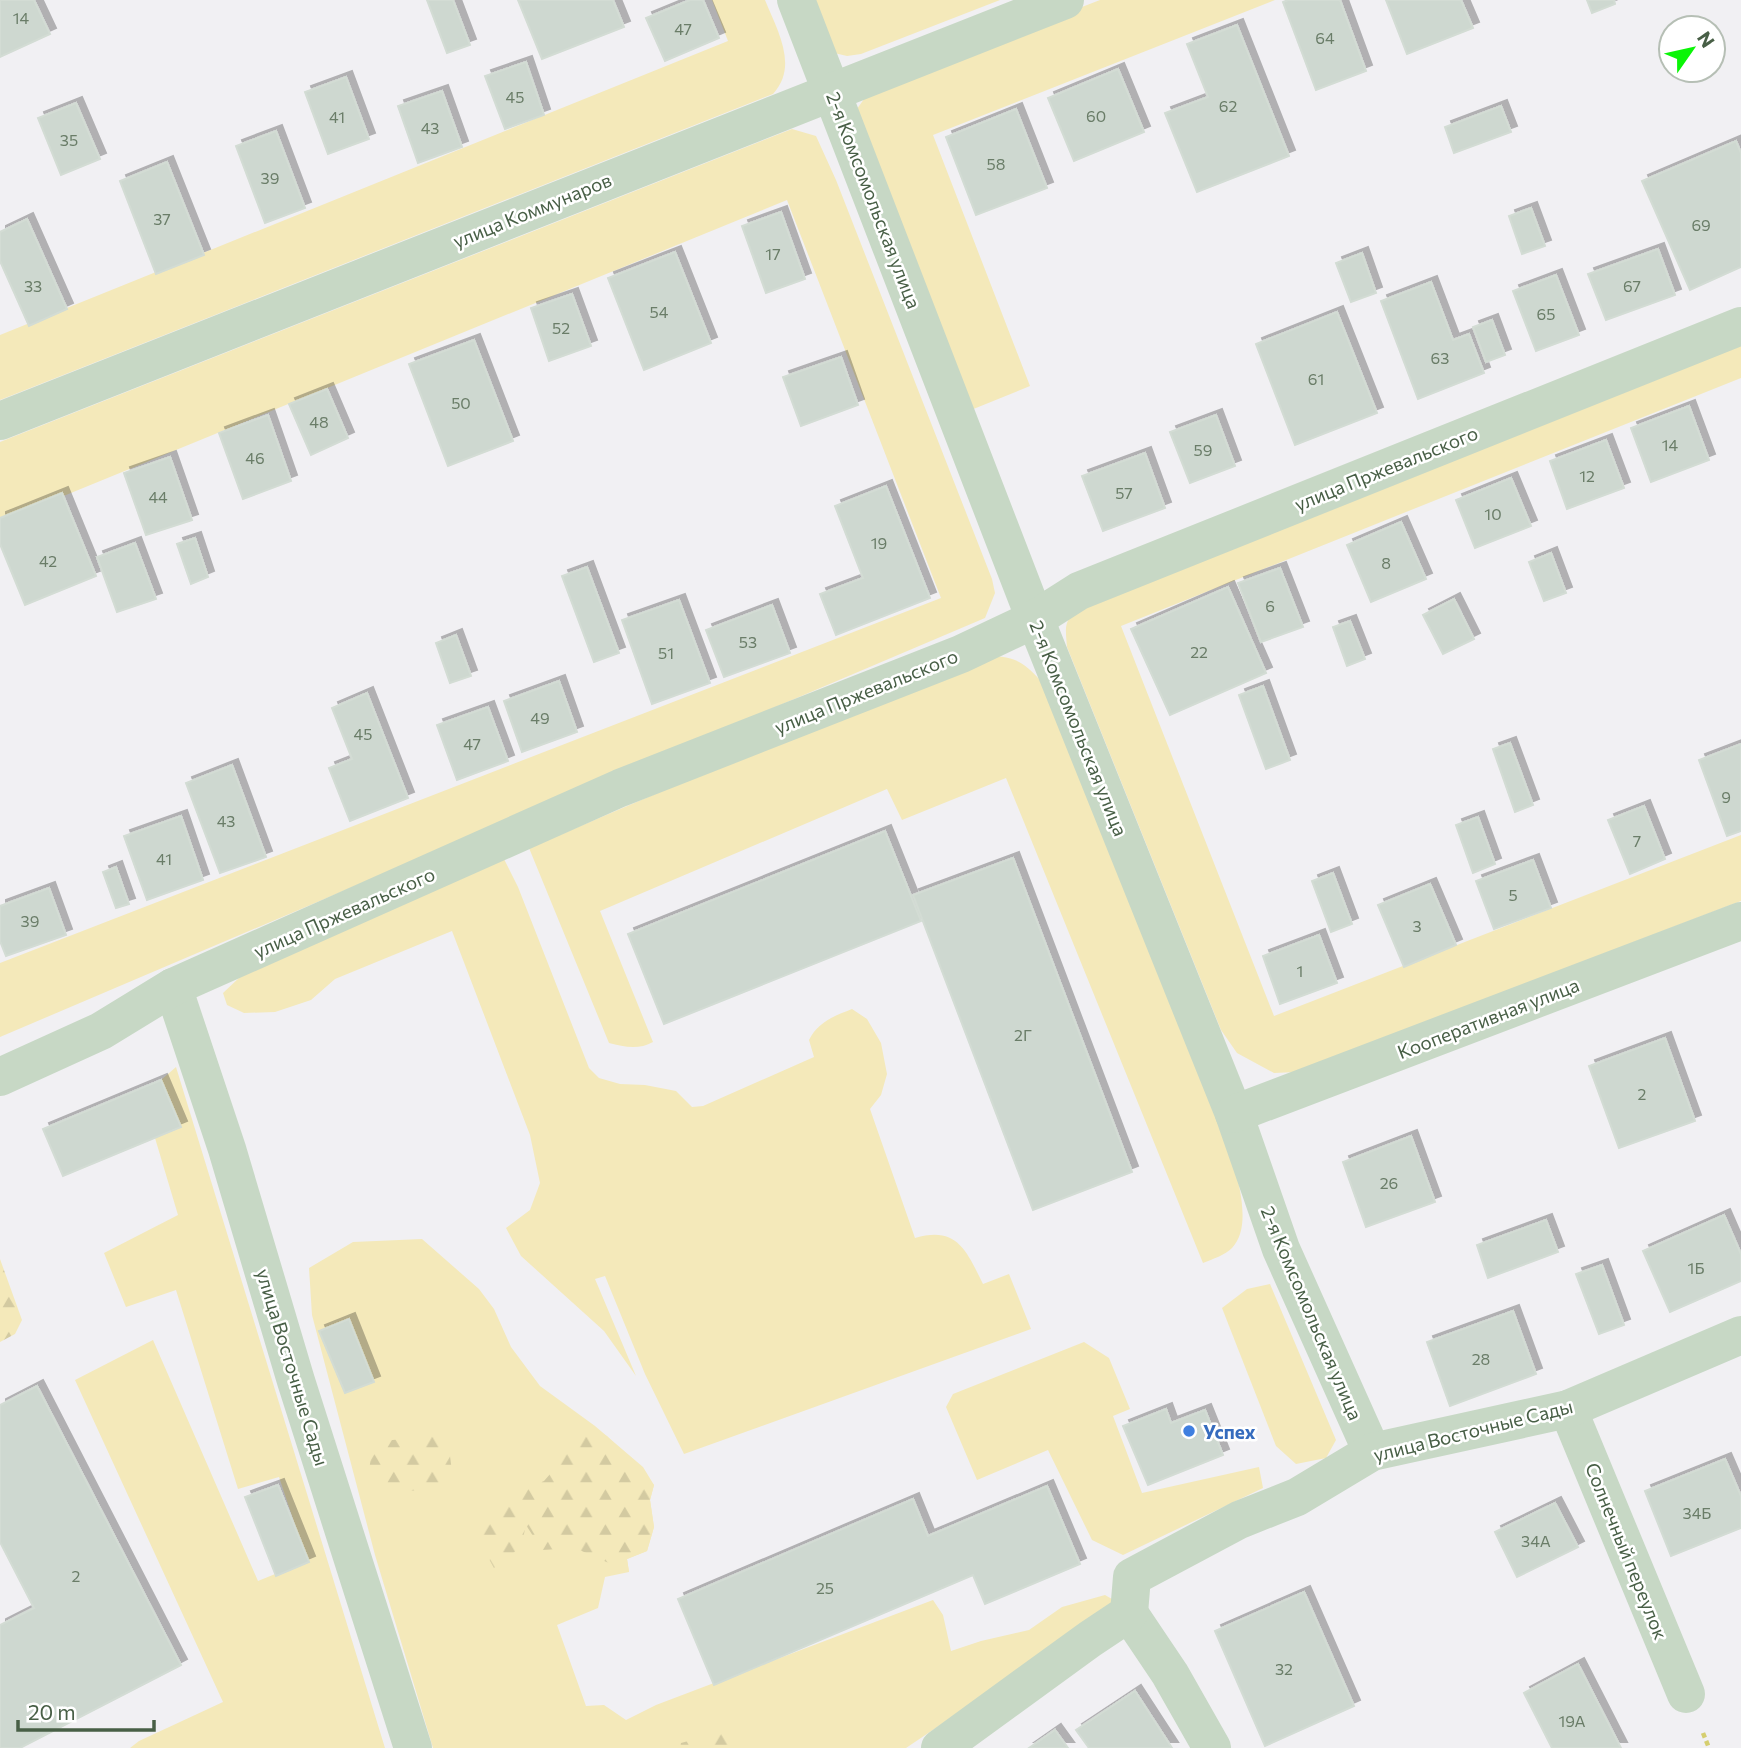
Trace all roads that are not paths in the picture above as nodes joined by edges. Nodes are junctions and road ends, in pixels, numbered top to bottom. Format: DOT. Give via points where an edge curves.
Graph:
graph roads {
  1 [pos="796,0"];
  2 [pos="1065,0"];
  3 [pos="833,91"];
  4 [pos="1741,326"];
  5 [pos="0,421"];
  6 [pos="1035,619"];
  7 [pos="1741,921"];
  8 [pos="173,987"];
  9 [pos="0,1077"];
  10 [pos="1234,1114"];
  11 [pos="1741,1335"];
  12 [pos="1568,1409"];
  13 [pos="1372,1452"];
  14 [pos="1129,1613"];
  15 [pos="1686,1694"];
  16 [pos="413,1748"];
  17 [pos="940,1748"];
  18 [pos="1212,1748"];
  1 -- 3 [label="street, 2-я Комсомольская улица"];
  2 -- 3 [label="street, улица Коммунаров"];
  3 -- 5 [label="street, улица Коммунаров"];
  3 -- 6 [label="street, 2-я Комсомольская улица"];
  4 -- 6 [label="street, улица Пржевальского" via="1079,591"];
  6 -- 8 [label="street, улица Пржевальского" via="961,654 620,788"];
  6 -- 10 [label="street, 2-я Комсомольская улица"];
  7 -- 10 [label="street, Кооперативная улица"];
  8 -- 9 [label="street, улица Пржевальского" via="101,1031"];
  8 -- 16 [label="street, улица Восточные Сады" via="228,1149"];
  10 -- 13 [label="street, 2-я Комсомольская улица" via="1281,1250"];
  11 -- 12 [label="street, улица Восточные Сады"];
  12 -- 13 [label="street, улица Восточные Сады"];
  12 -- 15 [label="street, Солнечный переулок"];
  13 -- 14 [label="street, улица Восточные Сады" via="1297,1497 1239,1520 1132,1577"];
  14 -- 17 [label="street"];
  14 -- 18 [label="street"];
}
